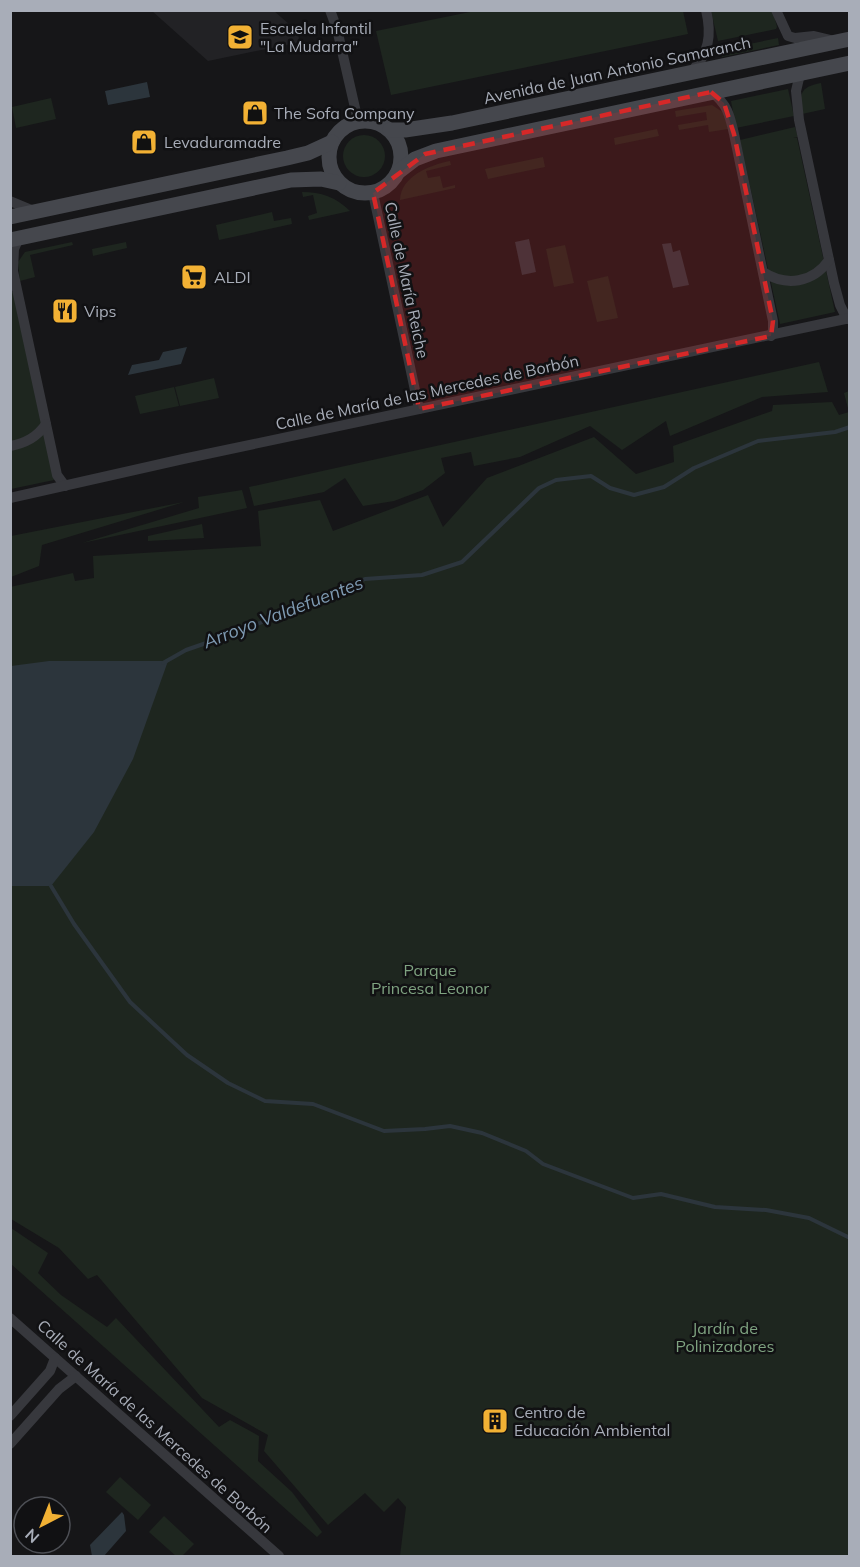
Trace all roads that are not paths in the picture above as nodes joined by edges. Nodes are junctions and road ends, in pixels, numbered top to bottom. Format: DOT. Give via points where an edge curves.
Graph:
graph roads {
  1 [pos="330,10"];
  2 [pos="706,10"];
  3 [pos="776,10"];
  4 [pos="844,40"];
  5 [pos="849,63"];
  6 [pos="691,72"];
  7 [pos="800,74"];
  8 [pos="711,92"];
  9 [pos="358,121"];
  10 [pos="390,130"];
  11 [pos="332,142"];
  12 [pos="398,172"];
  13 [pos="339,183"];
  14 [pos="373,193"];
  15 [pos="10,201"];
  16 [pos="38,212"];
  17 [pos="10,218"];
  18 [pos="15,239"];
  19 [pos="829,260"];
  20 [pos="763,272"];
  21 [pos="848,318"];
  22 [pos="771,336"];
  23 [pos="419,409"];
  24 [pos="46,424"];
  25 [pos="10,446"];
  26 [pos="65,486"];
  27 [pos="10,498"];
  28 [pos="10,1318"];
  29 [pos="55,1358"];
  30 [pos="76,1376"];
  31 [pos="10,1416"];
  32 [pos="10,1444"];
  33 [pos="279,1557"];
  1 -- 9 [label="street" via="338,29"];
  2 -- 6 [label="street" via="710,27 708,47"];
  3 -- 4 [label="street" via="788,36"];
  4 -- 6 [label="street, Avenida de Juan Antonio Samaranch"];
  5 -- 7 [label="street"];
  6 -- 10 [label="street, Avenida de Juan Antonio Samaranch" via="452,123"];
  7 -- 8 [label="street"];
  7 -- 19 [label="street" via="796,103"];
  8 -- 12 [label="street" via="436,151 415,159"];
  8 -- 20 [label="street" via="729,112"];
  9 -- 10 [label="street" via="375,122"];
  9 -- 11 [label="street" via="345,127"];
  10 -- 12 [label="street" via="402,153"];
  11 -- 13 [label="street" via="328,163"];
  11 -- 16 [label="street" via="308,153"];
  12 -- 14 [label="street" via="383,189"];
  13 -- 14 [label="street" via="355,192"];
  13 -- 18 [label="street" via="291,180"];
  14 -- 23 [label="street, Calle de María Reiche"];
  15 -- 16 [label="street"];
  16 -- 17 [label="street"];
  18 -- 24 [label="street" via="13,271"];
  19 -- 20 [label="street" via="815,275 800,281 780,280"];
  19 -- 21 [label="street" via="840,304"];
  20 -- 22 [label="street" via="773,321"];
  21 -- 22 [label="street, Calle de María de las Mercedes de Borbón"];
  22 -- 23 [label="street, Calle de María de las Mercedes de Borbón"];
  23 -- 26 [label="street, Calle de María de las Mercedes de Borbón"];
  24 -- 25 [label="street" via="39,434"];
  24 -- 26 [label="street" via="57,476"];
  26 -- 27 [label="street, Calle de María de las Mercedes de Borbón"];
  28 -- 29 [label="street, Calle de María de las Mercedes de Borbón"];
  29 -- 30 [label="street, Calle de María de las Mercedes de Borbón"];
  29 -- 31 [label="street" via="50,1371"];
  30 -- 32 [label="street" via="59,1389"];
  30 -- 33 [label="street, Calle de María de las Mercedes de Borbón"];
}
